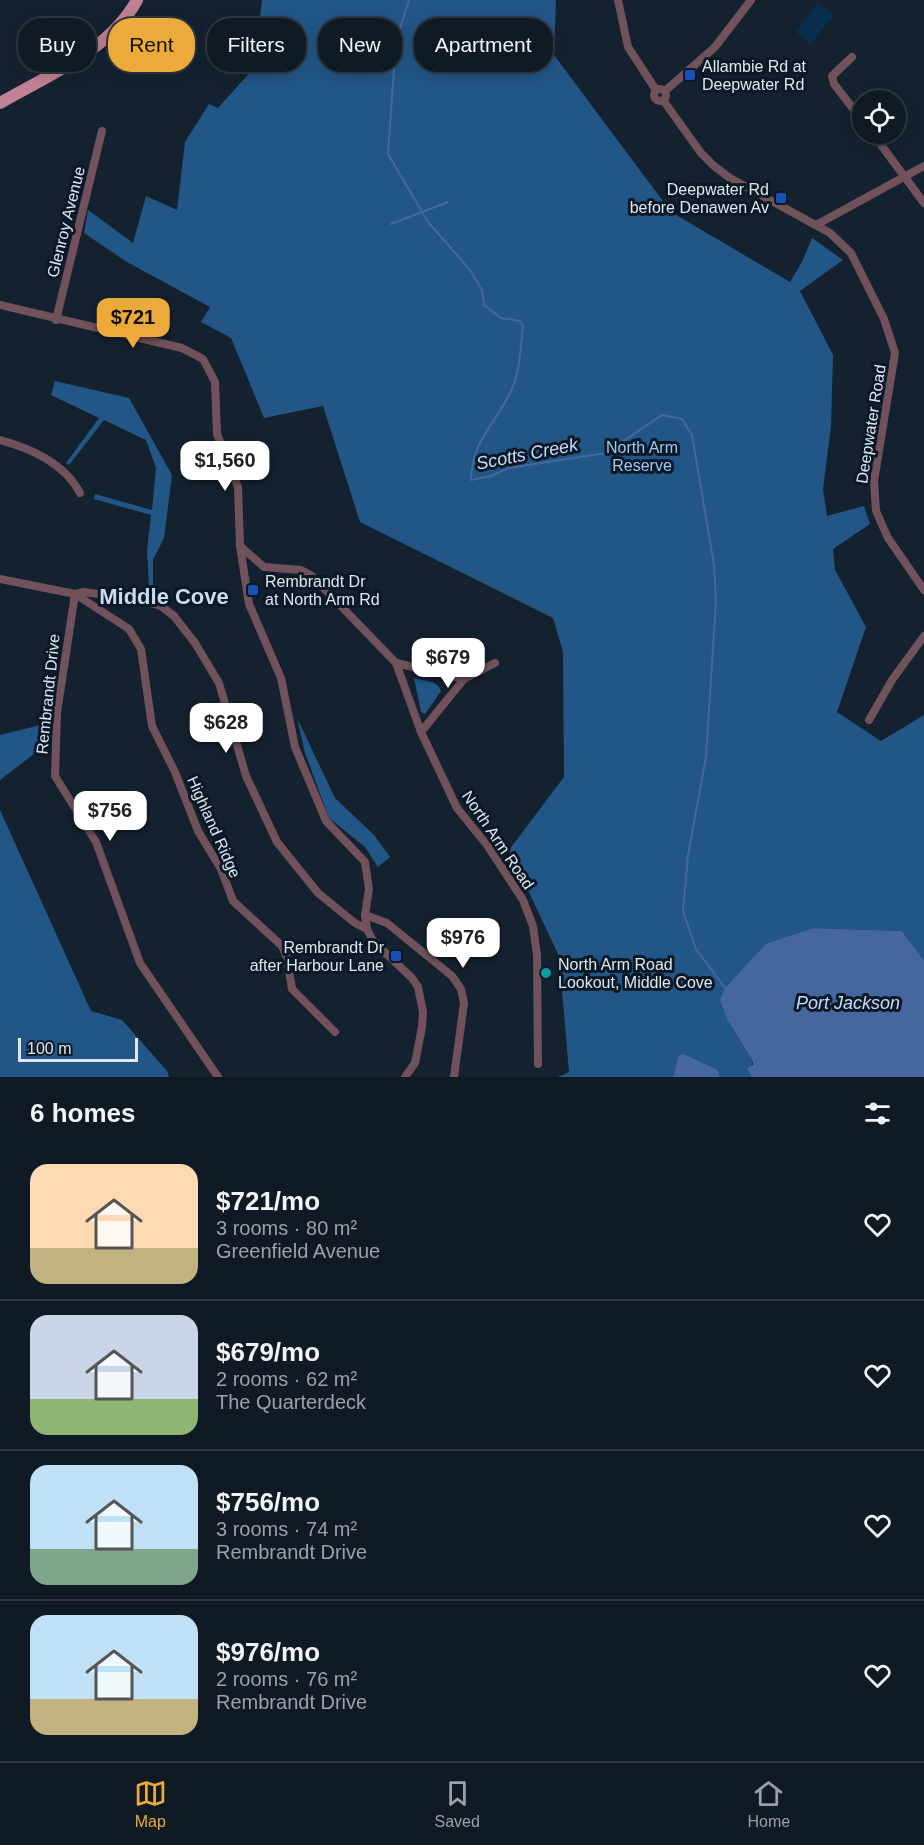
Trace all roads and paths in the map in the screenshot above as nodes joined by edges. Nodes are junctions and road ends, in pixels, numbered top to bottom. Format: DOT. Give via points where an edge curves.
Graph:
graph roads {
  1 [pos="137,0"];
  2 [pos="618,0"];
  3 [pos="751,0"];
  4 [pos="852,57"];
  5 [pos="661,94"];
  6 [pos="0,103"];
  7 [pos="852,107"];
  8 [pos="102,131"];
  9 [pos="881,144"];
  10 [pos="924,166"];
  11 [pos="905,175"];
  12 [pos="924,203"];
  13 [pos="816,225"];
  14 [pos="0,305"];
  15 [pos="56,320"];
  16 [pos="0,440"];
  17 [pos="80,493"];
  18 [pos="240,546"];
  19 [pos="0,579"];
  20 [pos="924,590"];
  21 [pos="75,594"];
  22 [pos="924,636"];
  23 [pos="396,663"];
  24 [pos="495,663"];
  25 [pos="464,680"];
  26 [pos="869,720"];
  27 [pos="421,732"];
  28 [pos="365,915"];
  29 [pos="367,929"];
  30 [pos="335,1032"];
  31 [pos="538,1064"];
  32 [pos="218,1077"];
  33 [pos="405,1077"];
  34 [pos="454,1077"];
  1 -- 6 [label="main road" via="119,26 95,47"];
  2 -- 5 [label="street, Deepwater Road" via="628,47"];
  3 -- 5 [label="street" via="715,47"];
  4 -- 7 [label="street" via="832,76"];
  5 -- 13 [label="street, Deepwater Road" via="714,166"];
  8 -- 15 [label="street, Glenroy Avenue"];
  9 -- 11 [label="street"];
  10 -- 11 [label="street"];
  11 -- 12 [label="street"];
  11 -- 13 [label="street"];
  13 -- 20 [label="street, Deepwater Road" via="838,239 850,253 893,342 895,362 873,496 888,538"];
  14 -- 15 [label="street"];
  15 -- 18 [label="street" via="172,345 203,359 214,382 221,448 237,487"];
  16 -- 17 [label="street" via="46,459 65,472"];
  18 -- 23 [label="street, North Arm Road" via="264,567 301,570 312,576"];
  18 -- 28 [label="street" via="249,604 281,678 295,747 326,821 364,862 369,890"];
  19 -- 21 [label="street"];
  21 -- 29 [label="street" via="135,598 161,606 174,616 219,683 246,776 277,842 318,893"];
  21 -- 30 [label="street, Highland Ridge" via="120,621 135,638 143,659 152,726 198,831 221,869 229,894 282,946 292,989"];
  21 -- 32 [label="street, Rembrandt Drive" via="58,703 55,776 96,842 140,963"];
  22 -- 26 [label="street"];
  23 -- 25 [label="street"];
  23 -- 27 [label="street, North Arm Road"];
  24 -- 25 [label="street"];
  25 -- 27 [label="street"];
  27 -- 31 [label="street, North Arm Road" via="457,808 513,882 530,918 537,955"];
  28 -- 29 [label="street"];
  28 -- 34 [label="street" via="387,923 452,976 460,989 464,1003"];
  29 -- 33 [label="street" via="373,941 412,978 422,1000 419,1049"];
}
